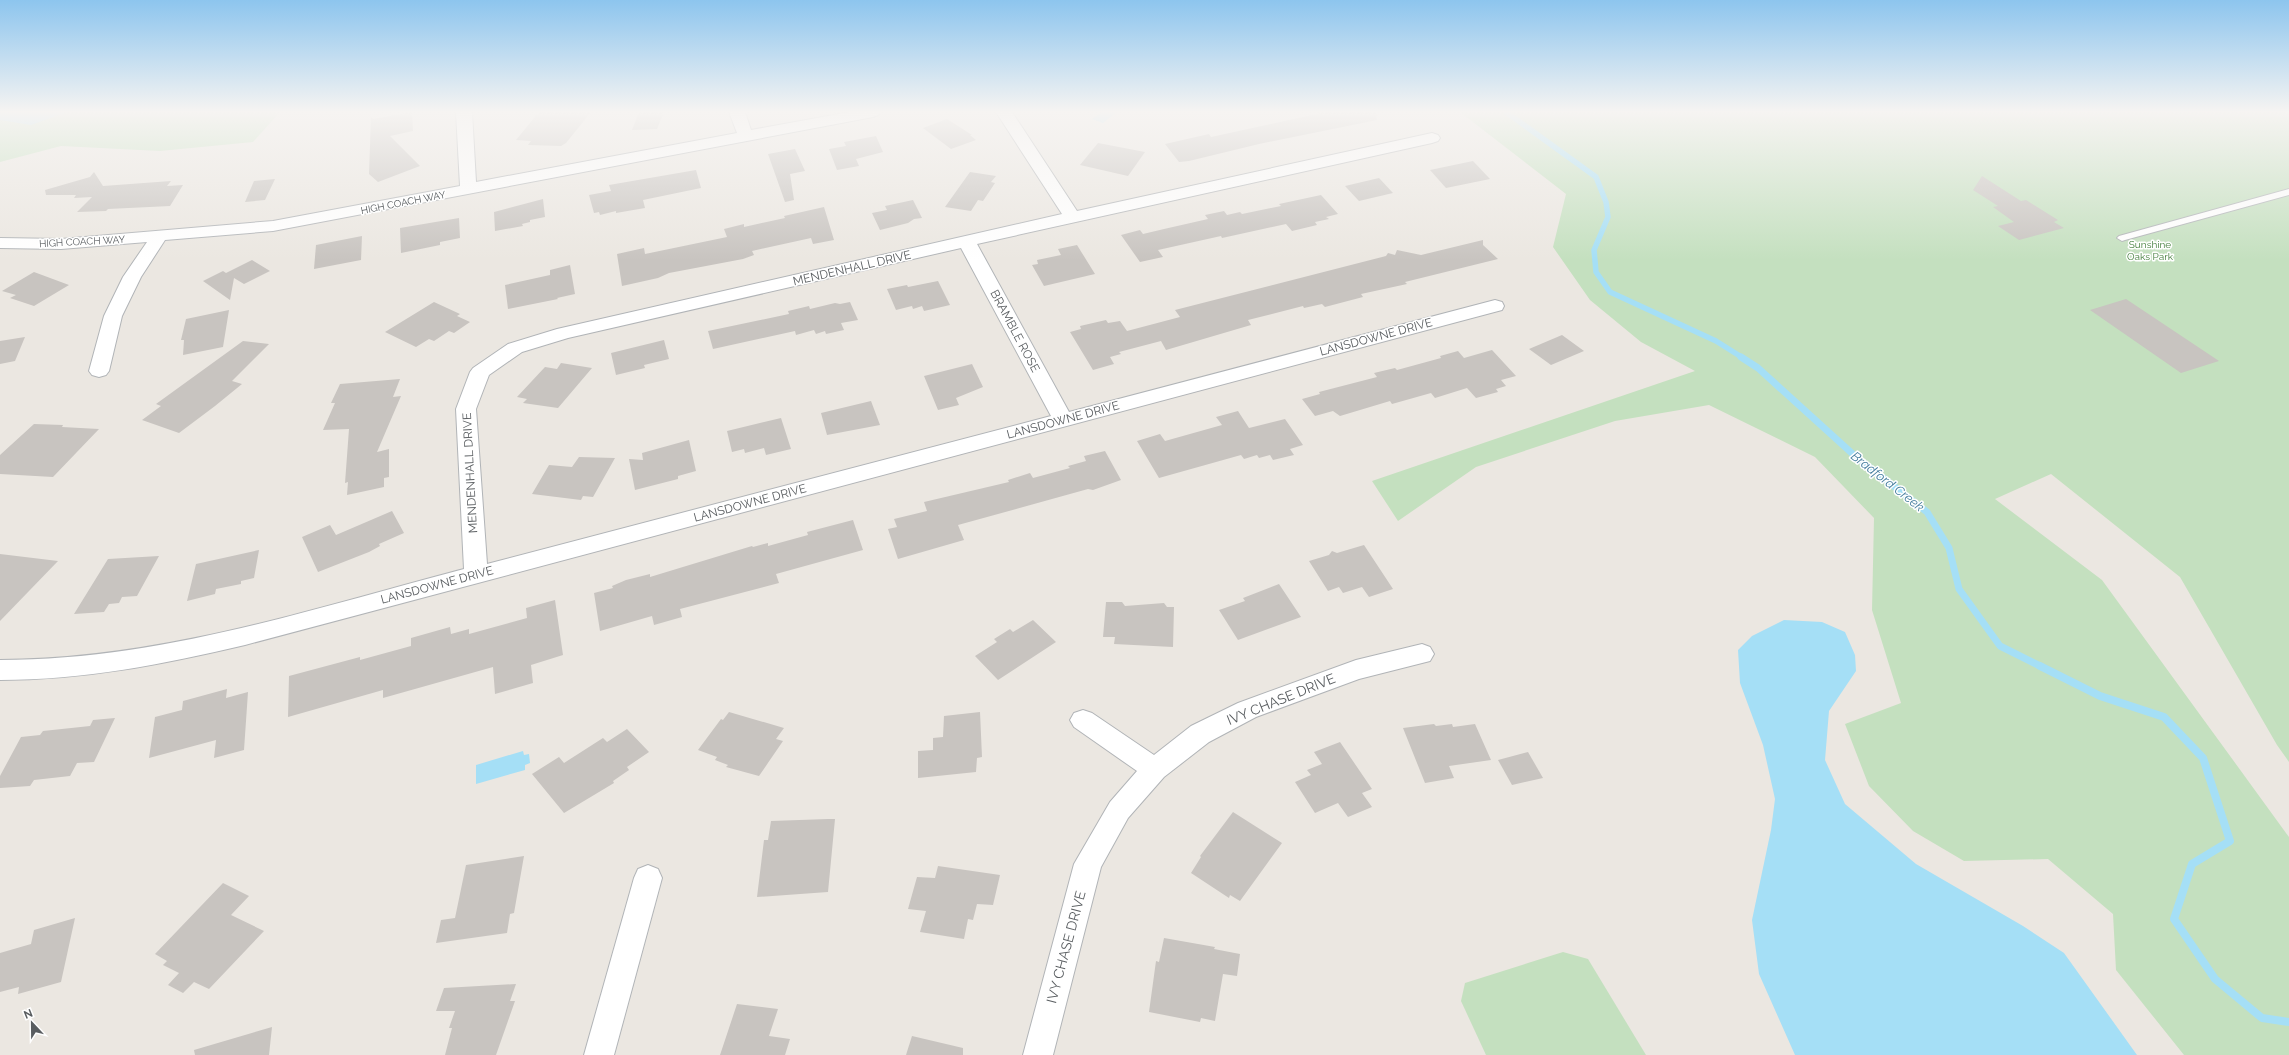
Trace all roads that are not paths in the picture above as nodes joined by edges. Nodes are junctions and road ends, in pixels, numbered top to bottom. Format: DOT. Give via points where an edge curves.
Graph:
graph roads {
  1 [pos="467,161"];
  2 [pos="619,161"];
  3 [pos="1036,161"];
  4 [pos="1326,161"];
  5 [pos="468,190"];
  6 [pos="2289,192"];
  7 [pos="1072,217"];
  8 [pos="159,237"];
  9 [pos="2122,238"];
  10 [pos="967,242"];
  11 [pos="0,243"];
  12 [pos="1495,306"];
  13 [pos="99,371"];
  14 [pos="1063,420"];
  15 [pos="476,575"];
  16 [pos="1422,654"];
  17 [pos="0,670"];
  18 [pos="1083,720"];
  19 [pos="1155,769"];
  20 [pos="648,878"];
  21 [pos="599,1055"];
  22 [pos="1038,1055"];
  1 -- 5 [label="street"];
  2 -- 5 [label="street, HIGH COACH WAY"];
  3 -- 7 [label="street"];
  4 -- 7 [label="street, MENDENHALL DRIVE"];
  5 -- 8 [label="street, HIGH COACH WAY" via="273,226"];
  6 -- 9 [label="lane"];
  7 -- 10 [label="street, MENDENHALL DRIVE"];
  8 -- 11 [label="street, HIGH COACH WAY" via="61,244"];
  8 -- 13 [label="street" via="132,277 112,316"];
  10 -- 14 [label="street, BRAMBLE ROSE"];
  10 -- 15 [label="street, MENDENHALL DRIVE" via="564,333 509,352 480,372 466,409"];
  12 -- 14 [label="street, LANSDOWNE DRIVE"];
  14 -- 15 [label="street, LANSDOWNE DRIVE"];
  15 -- 17 [label="street, LANSDOWNE DRIVE" via="163,655 88,667"];
  16 -- 19 [label="street, IVY CHASE DRIVE" via="1356,670 1248,710 1200,734"];
  18 -- 19 [label="street"];
  19 -- 22 [label="street, IVY CHASE DRIVE" via="1119,810 1088,864"];
  20 -- 21 [label="street"];
}
